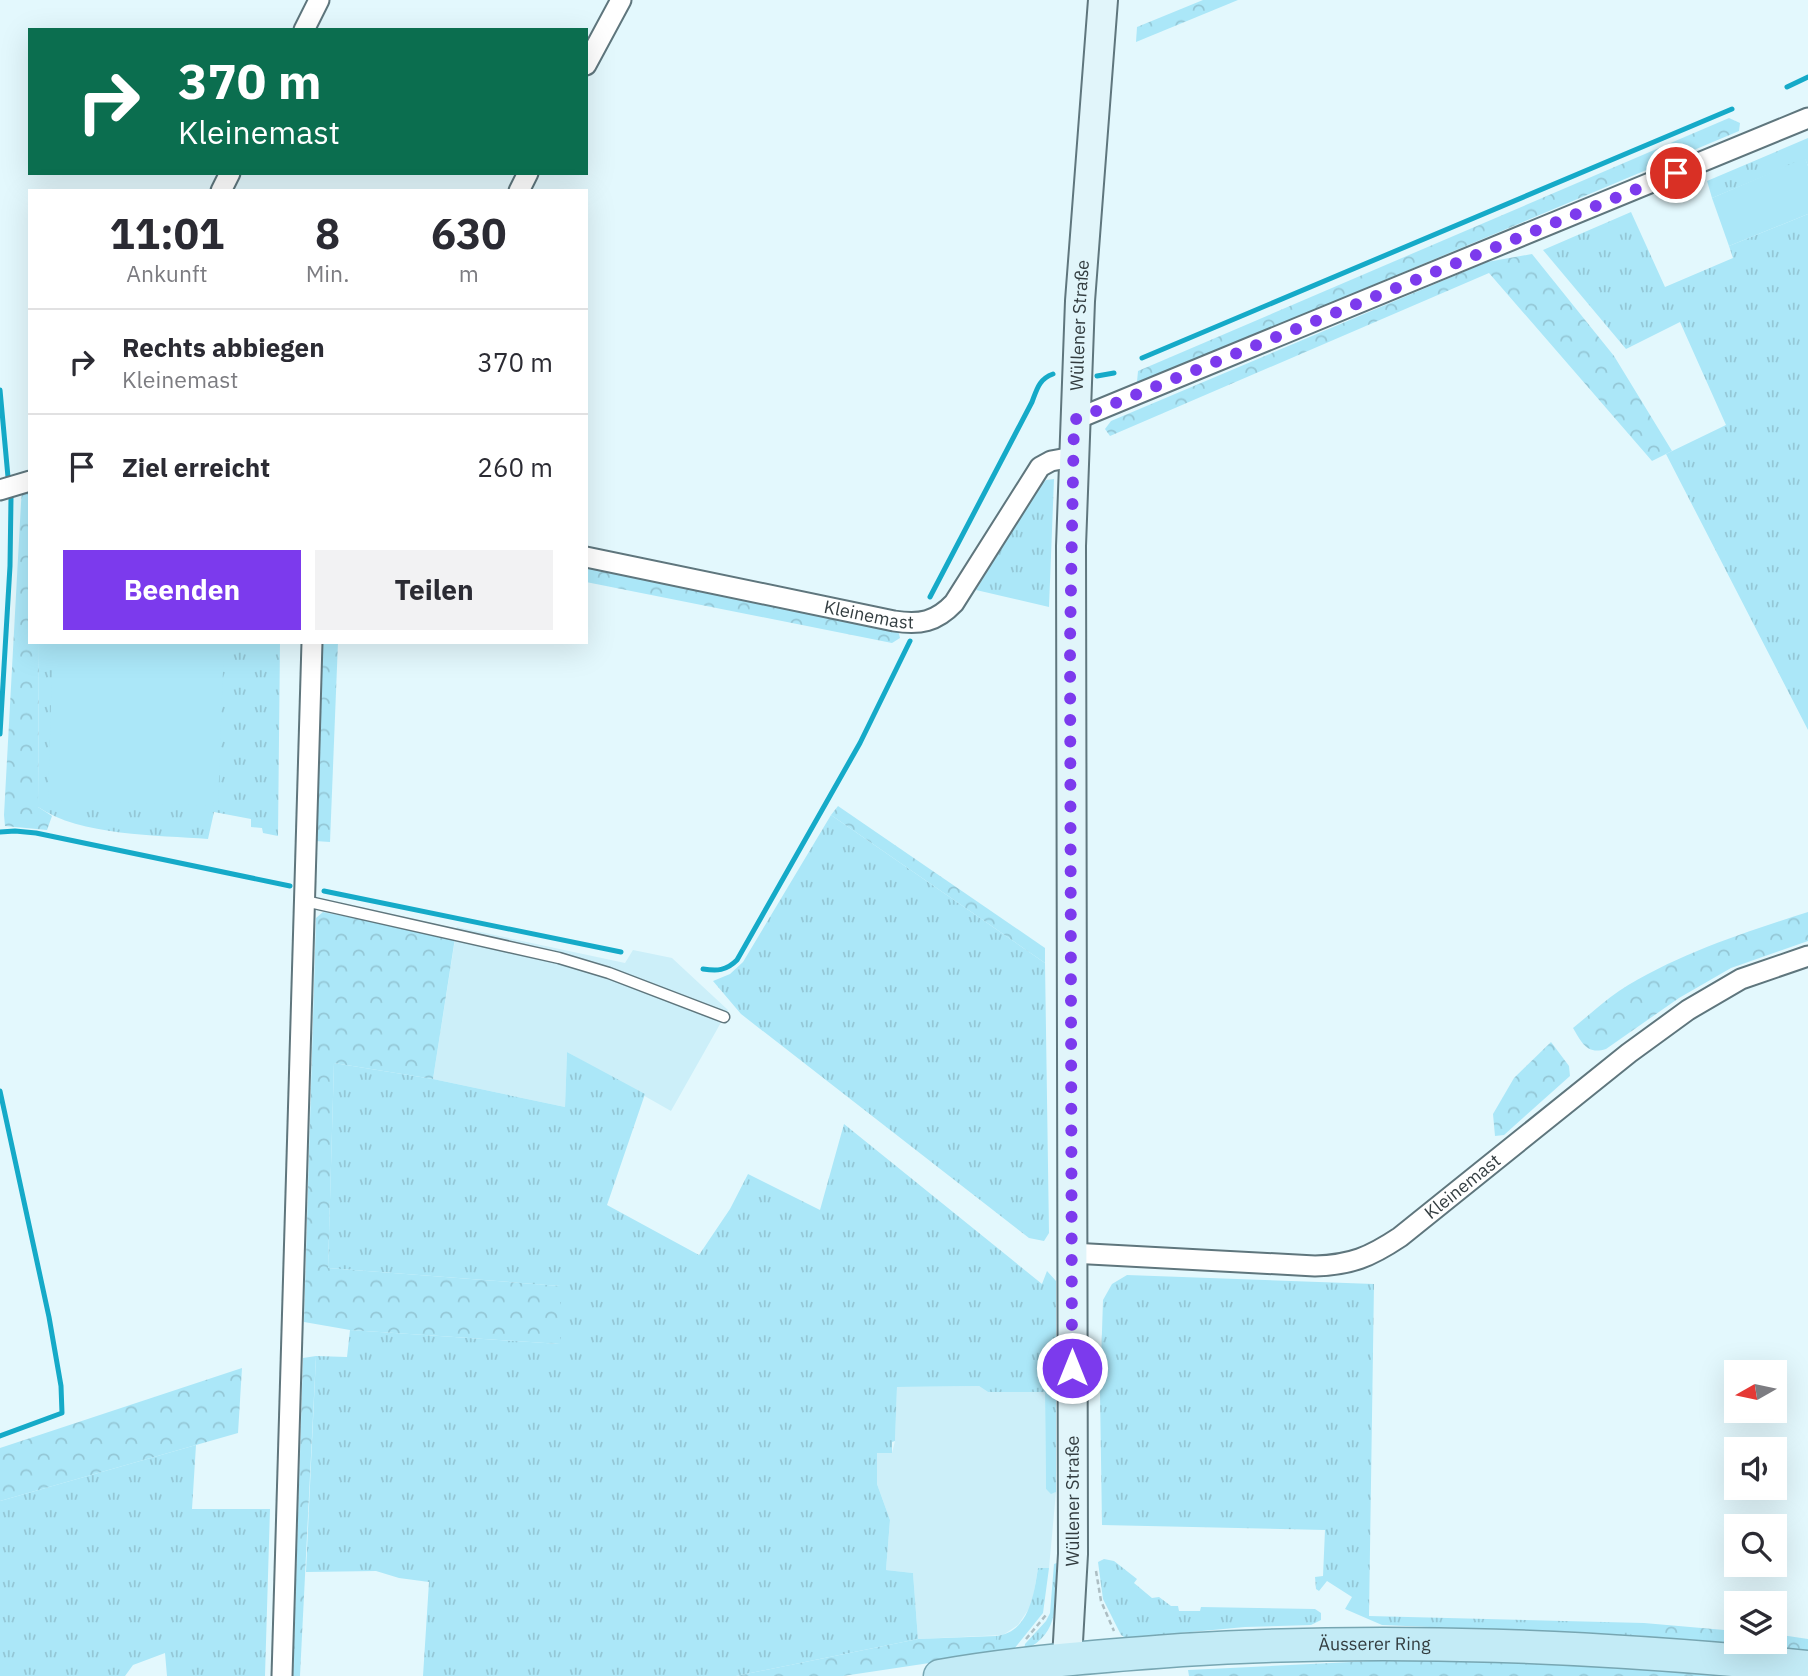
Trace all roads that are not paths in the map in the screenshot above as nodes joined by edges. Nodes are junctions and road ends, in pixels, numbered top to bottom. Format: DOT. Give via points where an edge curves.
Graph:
graph roads {
  1 [pos="319,0"];
  2 [pos="621,0"];
  3 [pos="1103,0"];
  4 [pos="305,28"];
  5 [pos="588,61"];
  6 [pos="1808,118"];
  7 [pos="1074,420"];
  8 [pos="1073,457"];
  9 [pos="28,482"];
  10 [pos="0,490"];
  11 [pos="588,557"];
  12 [pos="312,644"];
  13 [pos="305,901"];
  14 [pos="1808,956"];
  15 [pos="724,1017"];
  16 [pos="1072,1253"];
  17 [pos="1067,1659"];
  18 [pos="1808,1667"];
  19 [pos="282,1676"];
  20 [pos="940,1676"];
  1 -- 4 [label="street"];
  2 -- 5 [label="street"];
  3 -- 7 [label="main road, Wüllener Straße" via="1084,222"];
  6 -- 7 [label="street"];
  7 -- 8 [label="main road, Wüllener Straße"];
  8 -- 11 [label="street, Kleinemast" via="1040,467 954,603 944,614 923,623 894,621"];
  8 -- 16 [label="main road, Wüllener Straße"];
  9 -- 10 [label="street"];
  12 -- 13 [label="street"];
  13 -- 15 [label="lane" via="559,958"];
  13 -- 19 [label="street"];
  14 -- 16 [label="street, Kleinemast" via="1741,979 1688,1010 1372,1255 1342,1265 1315,1266"];
  16 -- 17 [label="main road, Wüllener Straße" via="1073,1554"];
  17 -- 18 [label="main road, Äusserer Ring" via="1269,1645 1455,1643"];
  17 -- 20 [label="main road, Äusserer Ring"];
}
